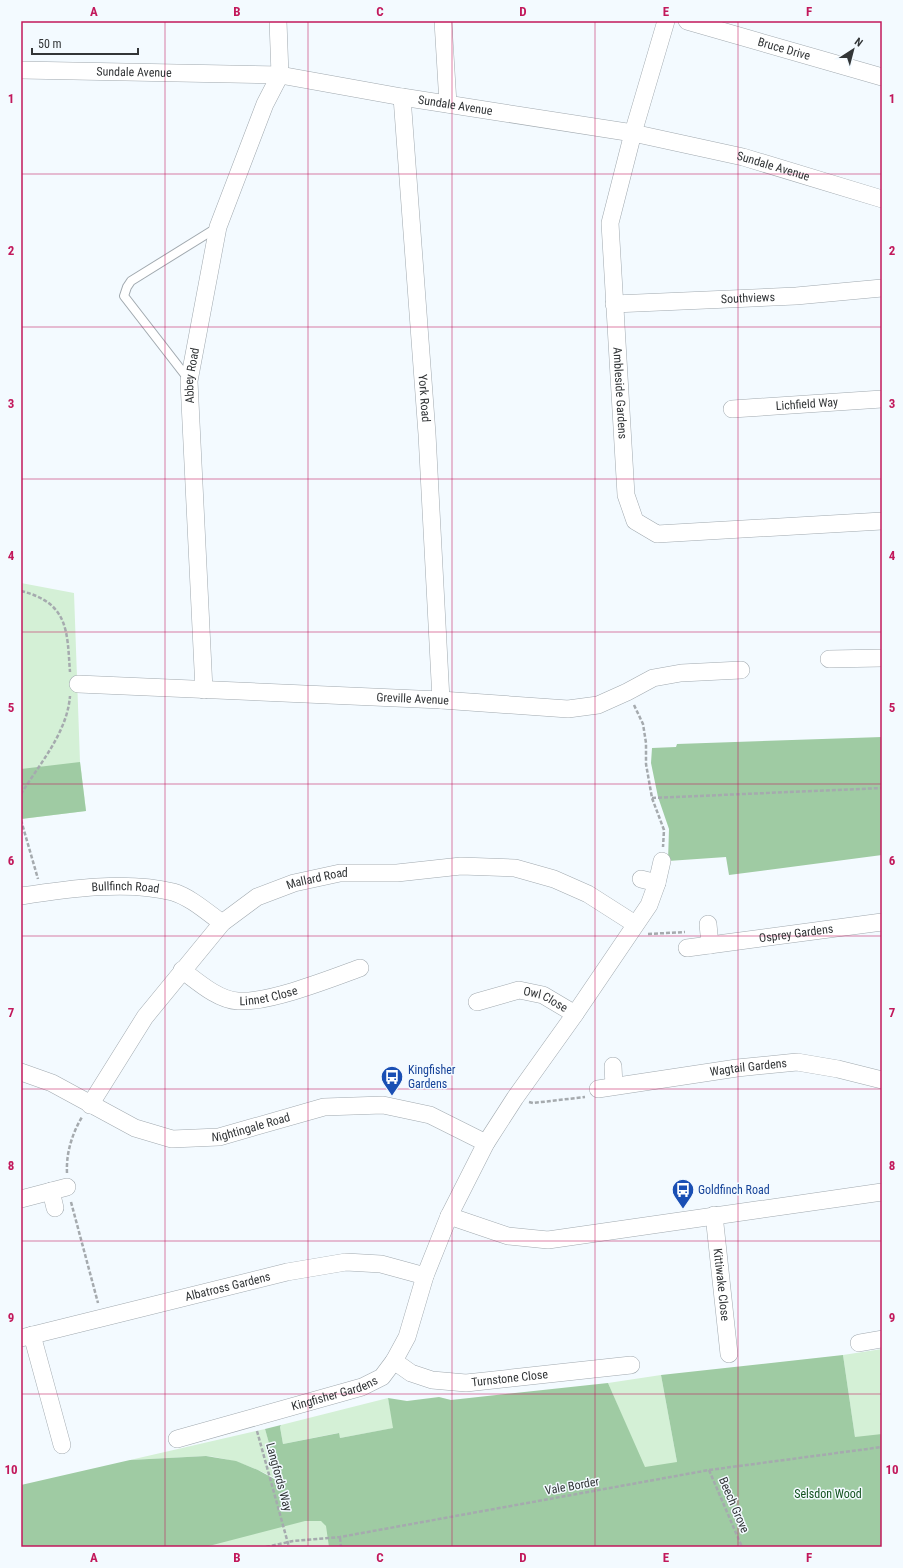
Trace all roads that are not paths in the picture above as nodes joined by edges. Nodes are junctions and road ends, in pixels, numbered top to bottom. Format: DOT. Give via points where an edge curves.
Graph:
graph roads {
  1 [pos="278,21"];
  2 [pos="443,21"];
  3 [pos="666,21"];
  4 [pos="687,21"];
  5 [pos="21,70"];
  6 [pos="280,75"];
  7 [pos="882,77"];
  8 [pos="402,97"];
  9 [pos="448,104"];
  10 [pos="633,133"];
  11 [pos="882,199"];
  12 [pos="218,227"];
  13 [pos="882,288"];
  14 [pos="614,304"];
  15 [pos="189,381"];
  16 [pos="882,399"];
  17 [pos="732,409"];
  18 [pos="882,521"];
  19 [pos="882,658"];
  20 [pos="829,659"];
  21 [pos="740,670"];
  22 [pos="75,684"];
  23 [pos="204,690"];
  24 [pos="442,700"];
  25 [pos="662,861"];
  26 [pos="641,879"];
  27 [pos="657,884"];
  28 [pos="21,896"];
  29 [pos="222,922"];
  30 [pos="882,922"];
  31 [pos="708,924"];
  32 [pos="631,931"];
  33 [pos="710,945"];
  34 [pos="687,948"];
  35 [pos="360,968"];
  36 [pos="182,970"];
  37 [pos="485,995"];
  38 [pos="575,1014"];
  39 [pos="613,1066"];
  40 [pos="21,1072"];
  41 [pos="882,1080"];
  42 [pos="90,1105"];
  43 [pos="486,1143"];
  44 [pos="882,1192"];
  45 [pos="21,1199"];
  46 [pos="55,1208"];
  47 [pos="714,1215"];
  48 [pos="449,1216"];
  49 [pos="425,1276"];
  50 [pos="27,1336"];
  51 [pos="882,1339"];
  52 [pos="859,1343"];
  53 [pos="729,1354"];
  54 [pos="394,1361"];
  55 [pos="631,1365"];
  56 [pos="177,1439"];
  57 [pos="62,1445"];
  1 -- 6 [label="street"];
  2 -- 9 [label="street"];
  3 -- 10 [label="street, Ambleside Gardens"];
  4 -- 7 [label="street, Bruce Drive"];
  5 -- 6 [label="street, Sundale Avenue"];
  6 -- 8 [label="street, Sundale Avenue"];
  6 -- 12 [label="street, Abbey Road" via="265,104"];
  8 -- 9 [label="street, Sundale Avenue"];
  8 -- 24 [label="street, York Road" via="426,426"];
  9 -- 10 [label="street, Sundale Avenue"];
  10 -- 11 [label="street, Sundale Avenue" via="743,157"];
  10 -- 14 [label="street, Ambleside Gardens" via="610,223"];
  12 -- 15 [label="street, Abbey Road"];
  12 -- 15 [label="lane" via="131,281 124,296"];
  13 -- 14 [label="street, Southviews" via="796,296"];
  14 -- 18 [label="street, Ambleside Gardens" via="626,495 635,521 657,534"];
  15 -- 23 [label="street, Abbey Road"];
  16 -- 17 [label="street, Lichfield Way"];
  19 -- 20 [label="street"];
  21 -- 24 [label="street, Greville Avenue" via="681,673 653,678 598,705 568,709"];
  22 -- 23 [label="street, Greville Avenue"];
  23 -- 24 [label="street, Greville Avenue"];
  25 -- 27 [label="street, Kingfisher Gardens"];
  26 -- 27 [label="street"];
  27 -- 32 [label="street, Kingfisher Gardens" via="649,904"];
  28 -- 29 [label="street, Bullfinch Road" via="118,886 174,892"];
  29 -- 32 [label="street, Mallard Road" via="257,897 294,883 340,873 397,872 461,866 515,868 554,879 588,894"];
  29 -- 36 [label="street, Mallard Road"];
  30 -- 33 [label="street, Osprey Gardens"];
  31 -- 33 [label="street"];
  32 -- 38 [label="street, Kingfisher Gardens"];
  33 -- 34 [label="street, Osprey Gardens"];
  35 -- 36 [label="street, Linnet Close" via="265,998 238,1001 219,995"];
  36 -- 42 [label="street, Mallard Road" via="146,1017"];
  37 -- 38 [label="street, Owl Close" via="519,990 543,995"];
  38 -- 43 [label="street, Kingfisher Gardens"];
  39 -- 41 [label="street, Wagtail Gardens" via="606,1087 798,1062 838,1068"];
  40 -- 42 [label="street, Nightingale Road" via="52,1083"];
  42 -- 43 [label="street, Nightingale Road" via="135,1128 172,1139 219,1137 324,1108 383,1105 430,1116"];
  43 -- 48 [label="street, Kingfisher Gardens"];
  44 -- 47 [label="street"];
  45 -- 46 [label="street" via="59,1189"];
  47 -- 48 [label="street" via="548,1240 508,1236"];
  47 -- 53 [label="street, Kittiwake Close"];
  48 -- 49 [label="street, Kingfisher Gardens"];
  49 -- 50 [label="street, Albatross Gardens" via="381,1264 346,1262 287,1272"];
  49 -- 54 [label="street, Kingfisher Gardens" via="407,1337"];
  50 -- 57 [label="street, Albatross Gardens"];
  51 -- 52 [label="street"];
  54 -- 55 [label="street, Turnstone Close" via="411,1373 432,1380 466,1383"];
  54 -- 56 [label="street, Kingfisher Gardens" via="382,1377 362,1387"];
}
